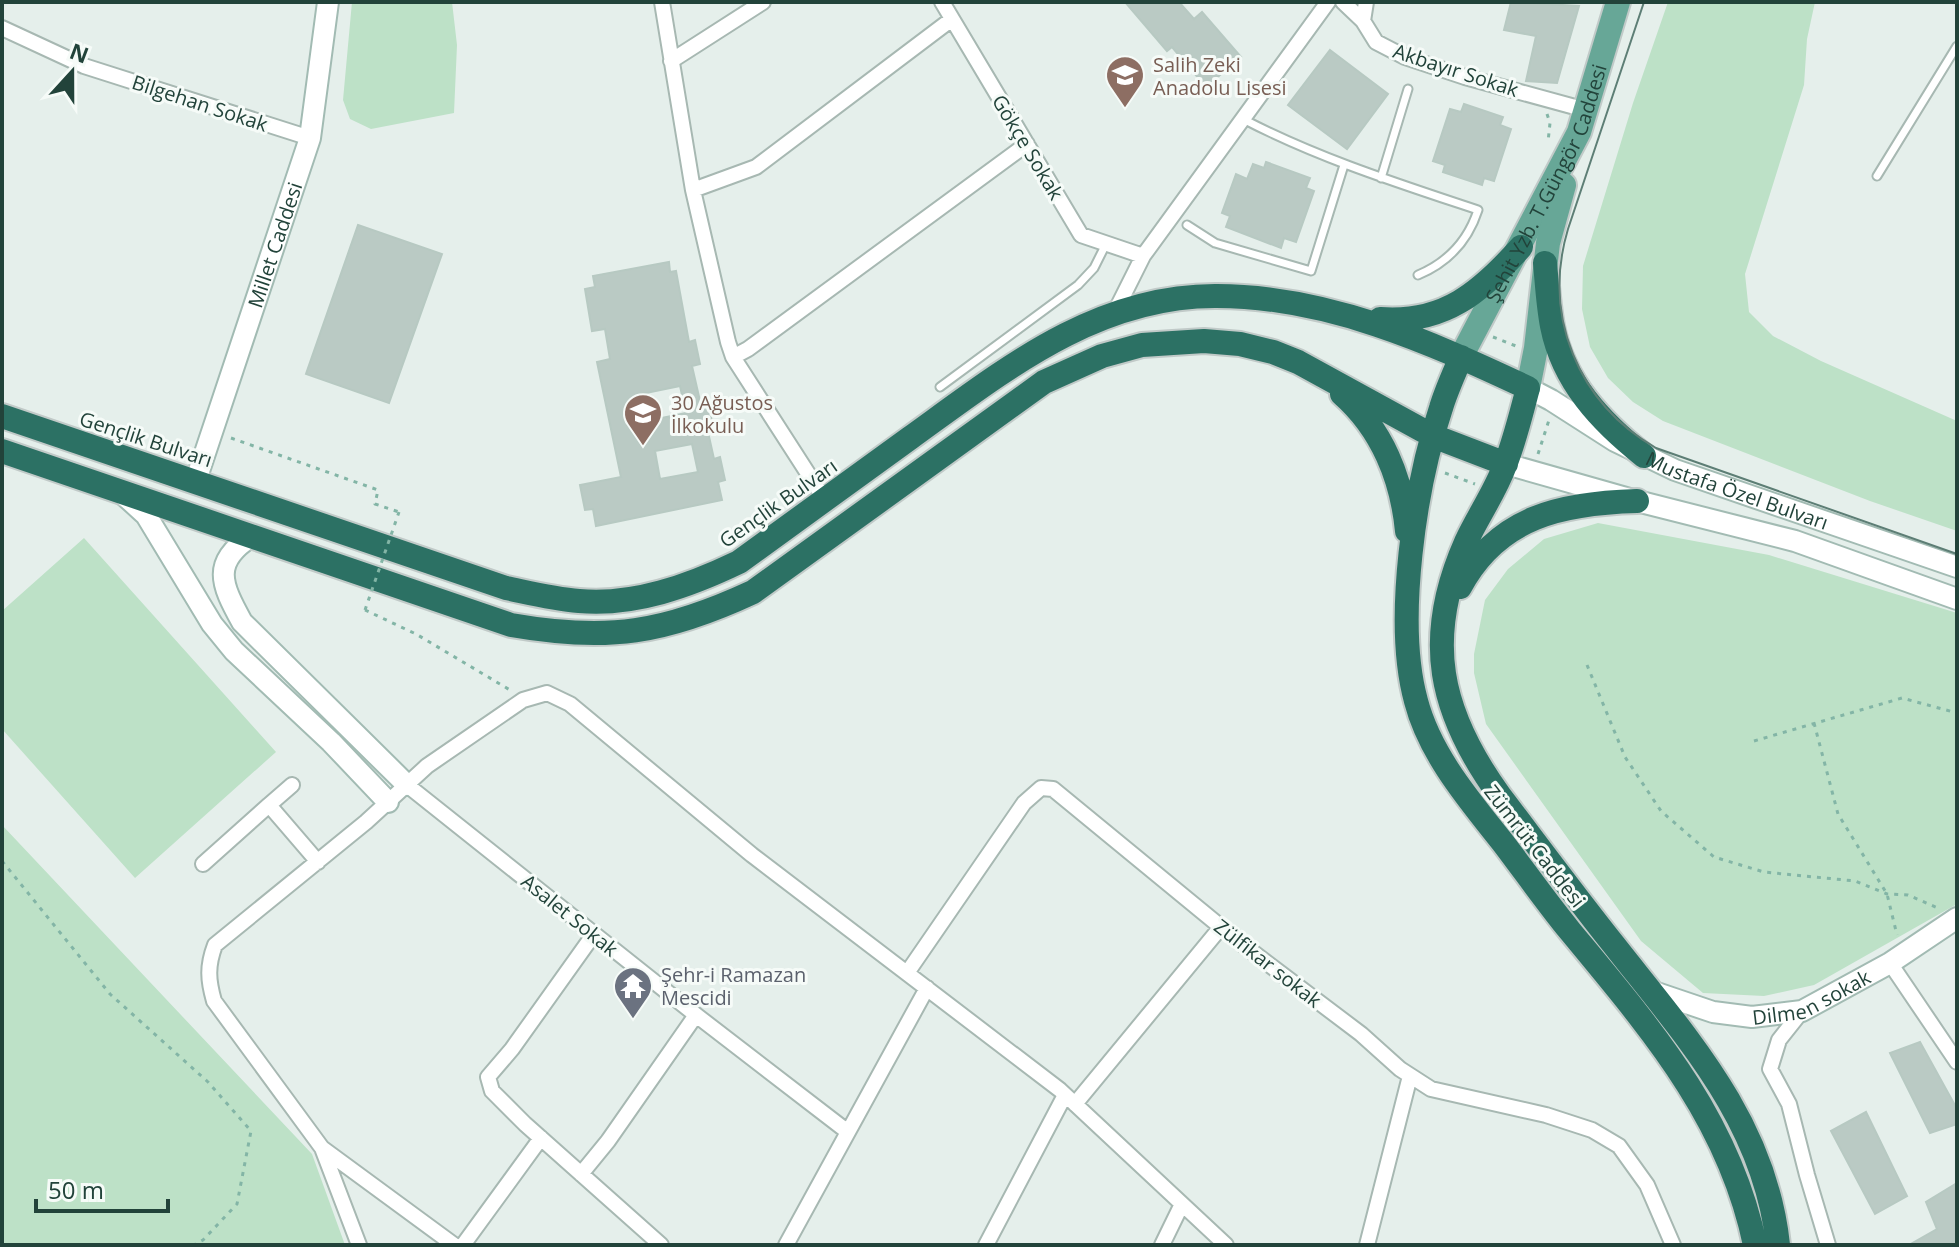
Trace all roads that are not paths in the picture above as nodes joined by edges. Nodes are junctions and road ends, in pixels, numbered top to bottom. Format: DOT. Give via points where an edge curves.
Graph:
graph roads {
  1 [pos="328,2"];
  2 [pos="662,2"];
  3 [pos="763,2"];
  4 [pos="942,2"];
  5 [pos="1328,2"];
  6 [pos="1343,2"];
  7 [pos="1366,2"];
  8 [pos="1618,2"];
  9 [pos="952,19"];
  10 [pos="1363,21"];
  11 [pos="2,28"];
  12 [pos="1957,46"];
  13 [pos="671,61"];
  14 [pos="1408,89"];
  15 [pos="1243,119"];
  16 [pos="1583,121"];
  17 [pos="310,138"];
  18 [pos="1027,144"];
  19 [pos="1344,165"];
  20 [pos="1877,176"];
  21 [pos="1381,178"];
  22 [pos="693,190"];
  23 [pos="1187,225"];
  24 [pos="1106,244"];
  25 [pos="1521,247"];
  26 [pos="1143,256"];
  27 [pos="1545,263"];
  28 [pos="1418,275"];
  29 [pos="1114,314"];
  30 [pos="1352,317"];
  31 [pos="733,357"];
  32 [pos="1461,357"];
  33 [pos="1298,362"];
  34 [pos="940,387"];
  35 [pos="1528,388"];
  36 [pos="2,416"];
  37 [pos="1433,436"];
  38 [pos="2,451"];
  39 [pos="1644,456"];
  40 [pos="1506,464"];
  41 [pos="196,480"];
  42 [pos="119,490"];
  43 [pos="825,500"];
  44 [pos="1637,501"];
  45 [pos="252,536"];
  46 [pos="1411,565"];
  47 [pos="1957,567"];
  48 [pos="1957,599"];
  49 [pos="1442,646"];
  50 [pos="292,785"];
  51 [pos="407,785"];
  52 [pos="388,802"];
  53 [pos="269,805"];
  54 [pos="318,862"];
  55 [pos="203,864"];
  56 [pos="1951,914"];
  57 [pos="1221,927"];
  58 [pos="594,934"];
  59 [pos="1896,959"];
  60 [pos="907,973"];
  61 [pos="927,988"];
  62 [pos="1651,991"];
  63 [pos="1802,1011"];
  64 [pos="696,1015"];
  65 [pos="1957,1062"];
  66 [pos="1410,1076"];
  67 [pos="1070,1099"];
  68 [pos="848,1132"];
  69 [pos="541,1138"];
  70 [pos="322,1148"];
  71 [pos="581,1174"];
  72 [pos="1182,1204"];
  73 [pos="359,1245"];
  74 [pos="454,1245"];
  75 [pos="463,1245"];
  76 [pos="661,1245"];
  77 [pos="786,1245"];
  78 [pos="986,1245"];
  79 [pos="1162,1245"];
  80 [pos="1226,1245"];
  81 [pos="1367,1245"];
  82 [pos="1673,1245"];
  83 [pos="1755,1245"];
  84 [pos="1778,1245"];
  85 [pos="1828,1245"];
  1 -- 17 [label="main road, Millet Caddesi"];
  2 -- 13 [label="street"];
  3 -- 13 [label="street"];
  4 -- 9 [label="street, Gökçe Sokak"];
  5 -- 15 [label="street"];
  6 -- 10 [label="street, Akbayır Sokak"];
  7 -- 10 [label="street"];
  8 -- 16 [label="main road, Şehit Yzb. T.Güngör Caddesi"];
  9 -- 18 [label="street, Gökçe Sokak"];
  9 -- 22 [label="street" via="756,167"];
  10 -- 16 [label="street, Akbayır Sokak" via="1376,42 1405,57 1548,100"];
  11 -- 17 [label="street, Bilgehan Sokak" via="84,66"];
  12 -- 20 [label="lane"];
  13 -- 22 [label="street"];
  14 -- 21 [label="lane"];
  15 -- 19 [label="lane"];
  15 -- 26 [label="street"];
  16 -- 25 [label="main road, Şehit Yzb. T.Güngör Caddesi"];
  16 -- 27 [label="main road"];
  17 -- 41 [label="main road, Millet Caddesi"];
  18 -- 24 [label="street, Gökçe Sokak" via="1081,235"];
  18 -- 31 [label="street"];
  19 -- 21 [label="lane"];
  19 -- 23 [label="lane" via="1311,271 1215,243"];
  21 -- 28 [label="lane" via="1478,210 1454,253"];
  22 -- 31 [label="street"];
  24 -- 26 [label="street, Gökçe Sokak"];
  24 -- 34 [label="lane" via="1078,285"];
  25 -- 30 [label="highway" via="1487,284 1445,309 1392,320"];
  25 -- 32 [label="main road, Şehit Yzb. T.Güngör Caddesi"];
  26 -- 29 [label="street"];
  27 -- 35 [label="main road"];
  27 -- 39 [label="highway" via="1552,327 1571,377 1603,421"];
  29 -- 30 [label="highway, Gençlik Bulvarı" via="1176,298 1217,296"];
  29 -- 43 [label="highway, Gençlik Bulvarı" via="1021,358"];
  30 -- 32 [label="highway, Gençlik Bulvarı"];
  31 -- 43 [label="street"];
  32 -- 35 [label="highway, Gençlik Bulvarı"];
  32 -- 37 [label="highway, Zümrüt Caddesi"];
  33 -- 37 [label="highway"];
  33 -- 45 [label="highway" via="1240,344 1174,341 1142,345 1072,368 1044,382 753,592 657,628 600,635 511,625"];
  33 -- 46 [label="highway" via="1346,398 1377,435 1399,484"];
  35 -- 39 [label="main road, Mustafa Özel Bulvarı"];
  35 -- 40 [label="highway"];
  36 -- 41 [label="highway, Gençlik Bulvarı"];
  37 -- 40 [label="highway"];
  37 -- 46 [label="highway, Zümrüt Caddesi"];
  38 -- 42 [label="highway"];
  39 -- 47 [label="main road, Mustafa Özel Bulvarı"];
  40 -- 44 [label="main road"];
  40 -- 49 [label="highway" via="1451,582"];
  41 -- 43 [label="highway, Gençlik Bulvarı" via="506,588 582,602 619,600 692,584 739,562"];
  42 -- 45 [label="highway"];
  42 -- 52 [label="main road" via="146,515 234,651"];
  44 -- 48 [label="main road" via="1795,541"];
  44 -- 49 [label="highway" via="1567,507 1510,531 1474,564 1461,584"];
  45 -- 51 [label="main road" via="232,549 225,565 225,591 242,622"];
  46 -- 83 [label="highway, Zümrüt Caddesi" via="1411,672 1416,701 1439,754 1539,891 1657,1037 1719,1136"];
  49 -- 62 [label="highway" via="1448,696 1479,767"];
  50 -- 53 [label="street"];
  51 -- 52 [label="street"];
  51 -- 58 [label="street, Asalet Sokak"];
  51 -- 60 [label="street" via="523,700 547,693 570,704 752,855"];
  52 -- 54 [label="street"];
  53 -- 54 [label="street"];
  53 -- 55 [label="street"];
  54 -- 70 [label="street" via="215,945 208,982 214,1001"];
  56 -- 59 [label="main road, Dilmen sokak"];
  57 -- 60 [label="street, Zülfikar sokak" via="1053,789 1041,788 1024,803"];
  57 -- 66 [label="street, Zülfikar sokak"];
  57 -- 67 [label="street"];
  58 -- 64 [label="street, Asalet Sokak"];
  58 -- 69 [label="street" via="488,1077 492,1091"];
  59 -- 63 [label="main road, Dilmen sokak"];
  59 -- 65 [label="street"];
  60 -- 61 [label="street"];
  61 -- 67 [label="street"];
  61 -- 68 [label="street"];
  62 -- 63 [label="main road, Dilmen sokak" via="1713,1012 1752,1017"];
  62 -- 84 [label="highway" via="1711,1069 1745,1130 1761,1169"];
  63 -- 85 [label="street" via="1779,1040 1770,1069 1789,1104"];
  64 -- 68 [label="street, Asalet Sokak"];
  64 -- 71 [label="street"];
  66 -- 81 [label="street"];
  66 -- 82 [label="street, Zülfikar sokak" via="1431,1089 1581,1126 1619,1146 1647,1185"];
  67 -- 72 [label="street"];
  67 -- 78 [label="street"];
  68 -- 77 [label="street"];
  69 -- 71 [label="street"];
  69 -- 75 [label="street"];
  70 -- 73 [label="street"];
  70 -- 74 [label="street"];
  71 -- 76 [label="street"];
  72 -- 79 [label="street"];
  72 -- 80 [label="street"];
}
